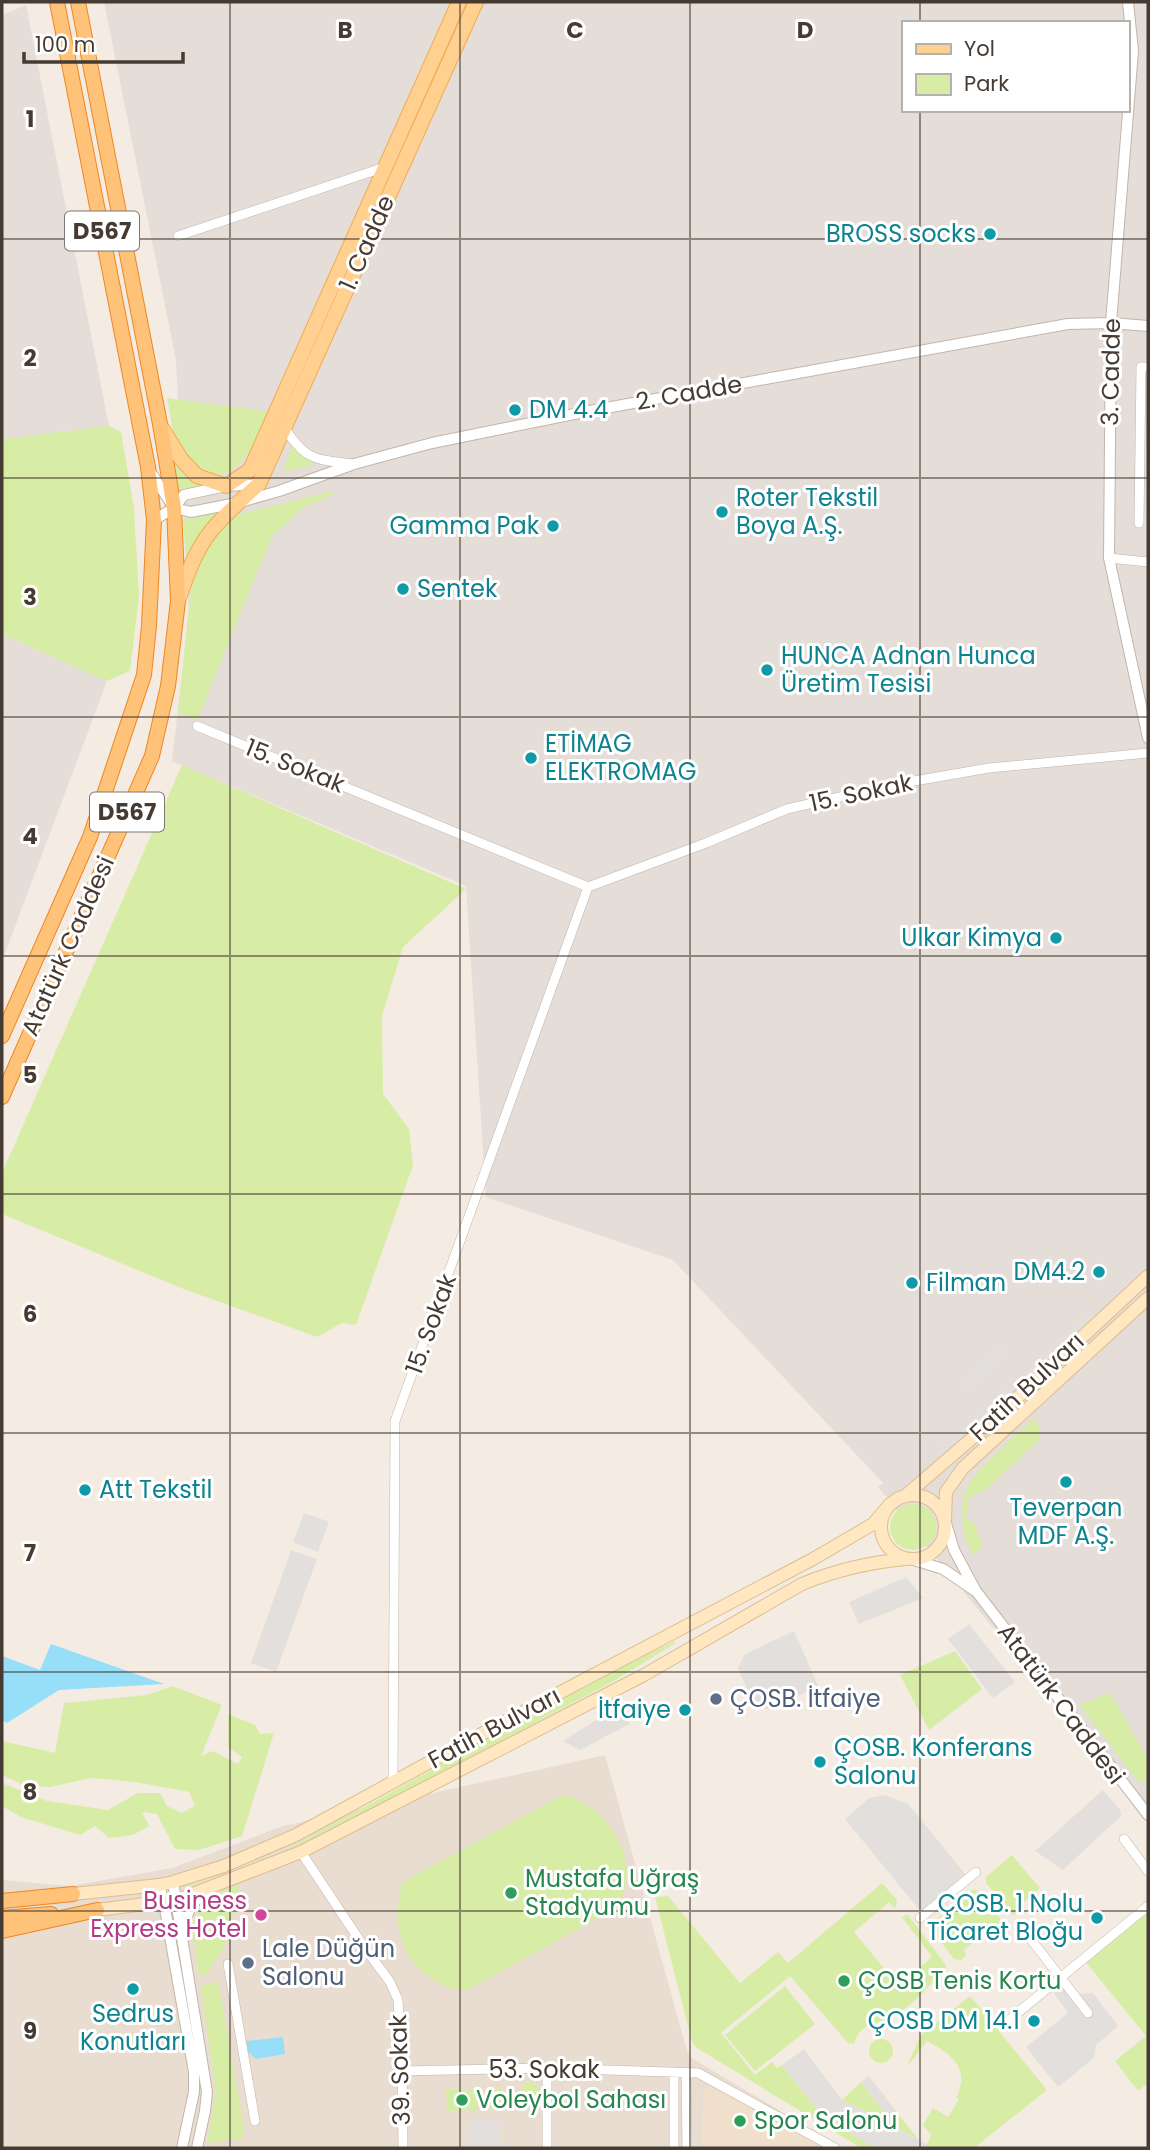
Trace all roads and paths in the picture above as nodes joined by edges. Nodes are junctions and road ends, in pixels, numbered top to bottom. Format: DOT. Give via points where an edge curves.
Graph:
graph roads {
  1 [pos="57,2"];
  2 [pos="78,2"];
  3 [pos="458,2"];
  4 [pos="477,2"];
  5 [pos="1128,2"];
  6 [pos="1129,100"];
  7 [pos="1128,112"];
  8 [pos="385,167"];
  9 [pos="178,236"];
  10 [pos="1111,323"];
  11 [pos="1148,326"];
  12 [pos="1148,367"];
  13 [pos="160,424"];
  14 [pos="284,427"];
  15 [pos="354,464"];
  16 [pos="148,467"];
  17 [pos="250,470"];
  18 [pos="259,484"];
  19 [pos="226,486"];
  20 [pos="279,491"];
  21 [pos="237,503"];
  22 [pos="174,508"];
  23 [pos="154,520"];
  24 [pos="1139,523"];
  25 [pos="1109,558"];
  26 [pos="1148,562"];
  27 [pos="178,601"];
  28 [pos="197,726"];
  29 [pos="1148,738"];
  30 [pos="1148,753"];
  31 [pos="587,887"];
  32 [pos="2,1036"];
  33 [pos="2,1097"];
  34 [pos="1148,1276"];
  35 [pos="1148,1298"];
  36 [pos="905,1496"];
  37 [pos="890,1504"];
  38 [pos="945,1520"];
  39 [pos="911,1560"];
  40 [pos="976,1591"];
  41 [pos="393,1781"];
  42 [pos="1148,1815"];
  43 [pos="1124,1839"];
  44 [pos="301,1852"];
  45 [pos="1148,1871"];
  46 [pos="976,1872"];
  47 [pos="173,1882"];
  48 [pos="159,1885"];
  49 [pos="210,1889"];
  50 [pos="2,1891"];
  51 [pos="73,1894"];
  52 [pos="2,1900"];
  53 [pos="170,1902"];
  54 [pos="1148,1906"];
  55 [pos="97,1910"];
  56 [pos="2,1918"];
  57 [pos="920,1918"];
  58 [pos="2,1931"];
  59 [pos="1026,1933"];
  60 [pos="183,1944"];
  61 [pos="228,1964"];
  62 [pos="1061,1977"];
  63 [pos="1088,2013"];
  64 [pos="1004,2024"];
  65 [pos="547,2068"];
  66 [pos="402,2071"];
  67 [pos="674,2072"];
  68 [pos="686,2072"];
  69 [pos="255,2121"];
  70 [pos="182,2148"];
  71 [pos="197,2148"];
  72 [pos="403,2148"];
  73 [pos="547,2148"];
  74 [pos="674,2148"];
  75 [pos="687,2148"];
  76 [pos="835,2148"];
  1 -- 16 [label="highway, D567"];
  2 -- 13 [label="highway, D567"];
  3 -- 8 [label="main road, 1. Cadde"];
  4 -- 14 [label="main road, 1. Cadde"];
  5 -- 6 [label="street, 3. Cadde" via="1133,51"];
  7 -- 10 [label="street, 3. Cadde"];
  8 -- 9 [label="street"];
  8 -- 17 [label="main road, 1. Cadde"];
  10 -- 11 [label="street, 2. Cadde"];
  10 -- 15 [label="street, 2. Cadde" via="1068,324 592,411 432,443"];
  10 -- 25 [label="street, 3. Cadde"];
  12 -- 24 [label="street" via="1141,367"];
  13 -- 19 [label="main road" via="197,476"];
  13 -- 22 [label="highway, D567"];
  14 -- 15 [label="street" via="303,452 316,459"];
  14 -- 18 [label="main road, 1. Cadde"];
  15 -- 20 [label="street, 2. Cadde"];
  16 -- 22 [label="street"];
  16 -- 23 [label="highway, D567"];
  17 -- 18 [label="street"];
  17 -- 19 [label="main road"];
  18 -- 19 [label="street"];
  18 -- 20 [label="street"];
  18 -- 21 [label="main road"];
  19 -- 22 [label="street" via="184,495"];
  20 -- 21 [label="street, 2. Cadde"];
  21 -- 22 [label="street, 2. Cadde" via="191,512"];
  21 -- 27 [label="main road" via="209,533"];
  22 -- 23 [label="street"];
  22 -- 27 [label="highway, Atatürk Caddesi / D567"];
  23 -- 32 [label="highway, D567" via="144,675 90,837"];
  25 -- 26 [label="street"];
  25 -- 29 [label="street, 3. Cadde"];
  27 -- 33 [label="highway, Atatürk Caddesi / D567" via="168,686 152,756"];
  28 -- 31 [label="street, 15. Sokak"];
  30 -- 31 [label="street, 15. Sokak" via="989,768 787,809"];
  31 -- 41 [label="street, 15. Sokak" via="395,1421"];
  34 -- 36 [label="main road, Fatih Bulvarı"];
  35 -- 38 [label="main road" via="963,1468 946,1492"];
  36 -- 37 [label="main road"];
  36 -- 38 [label="main road" via="929,1499"];
  37 -- 39 [label="main road" via="881,1522 881,1535 889,1549"];
  37 -- 41 [label="main road, Fatih Bulvarı" via="873,1524 813,1559"];
  38 -- 39 [label="main road" via="945,1534 937,1549"];
  38 -- 40 [label="street" via="954,1550"];
  39 -- 40 [label="street" via="943,1569"];
  39 -- 44 [label="main road, Fatih Bulvarı" via="860,1565 802,1584 633,1681"];
  40 -- 42 [label="street, Atatürk Caddesi"];
  41 -- 47 [label="main road, Fatih Bulvarı" via="296,1835"];
  43 -- 45 [label="street"];
  44 -- 49 [label="main road, Fatih Bulvarı"];
  44 -- 66 [label="street, 39. Sokak" via="390,1982 398,2004"];
  46 -- 57 [label="street"];
  47 -- 48 [label="main road, Fatih Bulvarı"];
  47 -- 53 [label="street"];
  48 -- 51 [label="main road, Fatih Bulvarı"];
  48 -- 53 [label="street"];
  49 -- 53 [label="main road, Fatih Bulvarı"];
  49 -- 60 [label="street" via="187,1912"];
  50 -- 51 [label="highway"];
  51 -- 52 [label="highway"];
  53 -- 55 [label="main road, Fatih Bulvarı"];
  53 -- 60 [label="street"];
  53 -- 70 [label="street" via="194,2072"];
  54 -- 62 [label="street"];
  55 -- 56 [label="highway"];
  55 -- 58 [label="highway"];
  59 -- 62 [label="street"];
  60 -- 71 [label="street" via="207,2092"];
  61 -- 69 [label="street"];
  62 -- 63 [label="street"];
  62 -- 64 [label="street"];
  65 -- 66 [label="street, 53. Sokak"];
  65 -- 67 [label="street, 53. Sokak"];
  65 -- 73 [label="street"];
  66 -- 72 [label="street, 39. Sokak"];
  67 -- 68 [label="street, 53. Sokak"];
  67 -- 74 [label="street"];
  68 -- 75 [label="street"];
  68 -- 76 [label="street, 53. Sokak" via="705,2075"];
}
